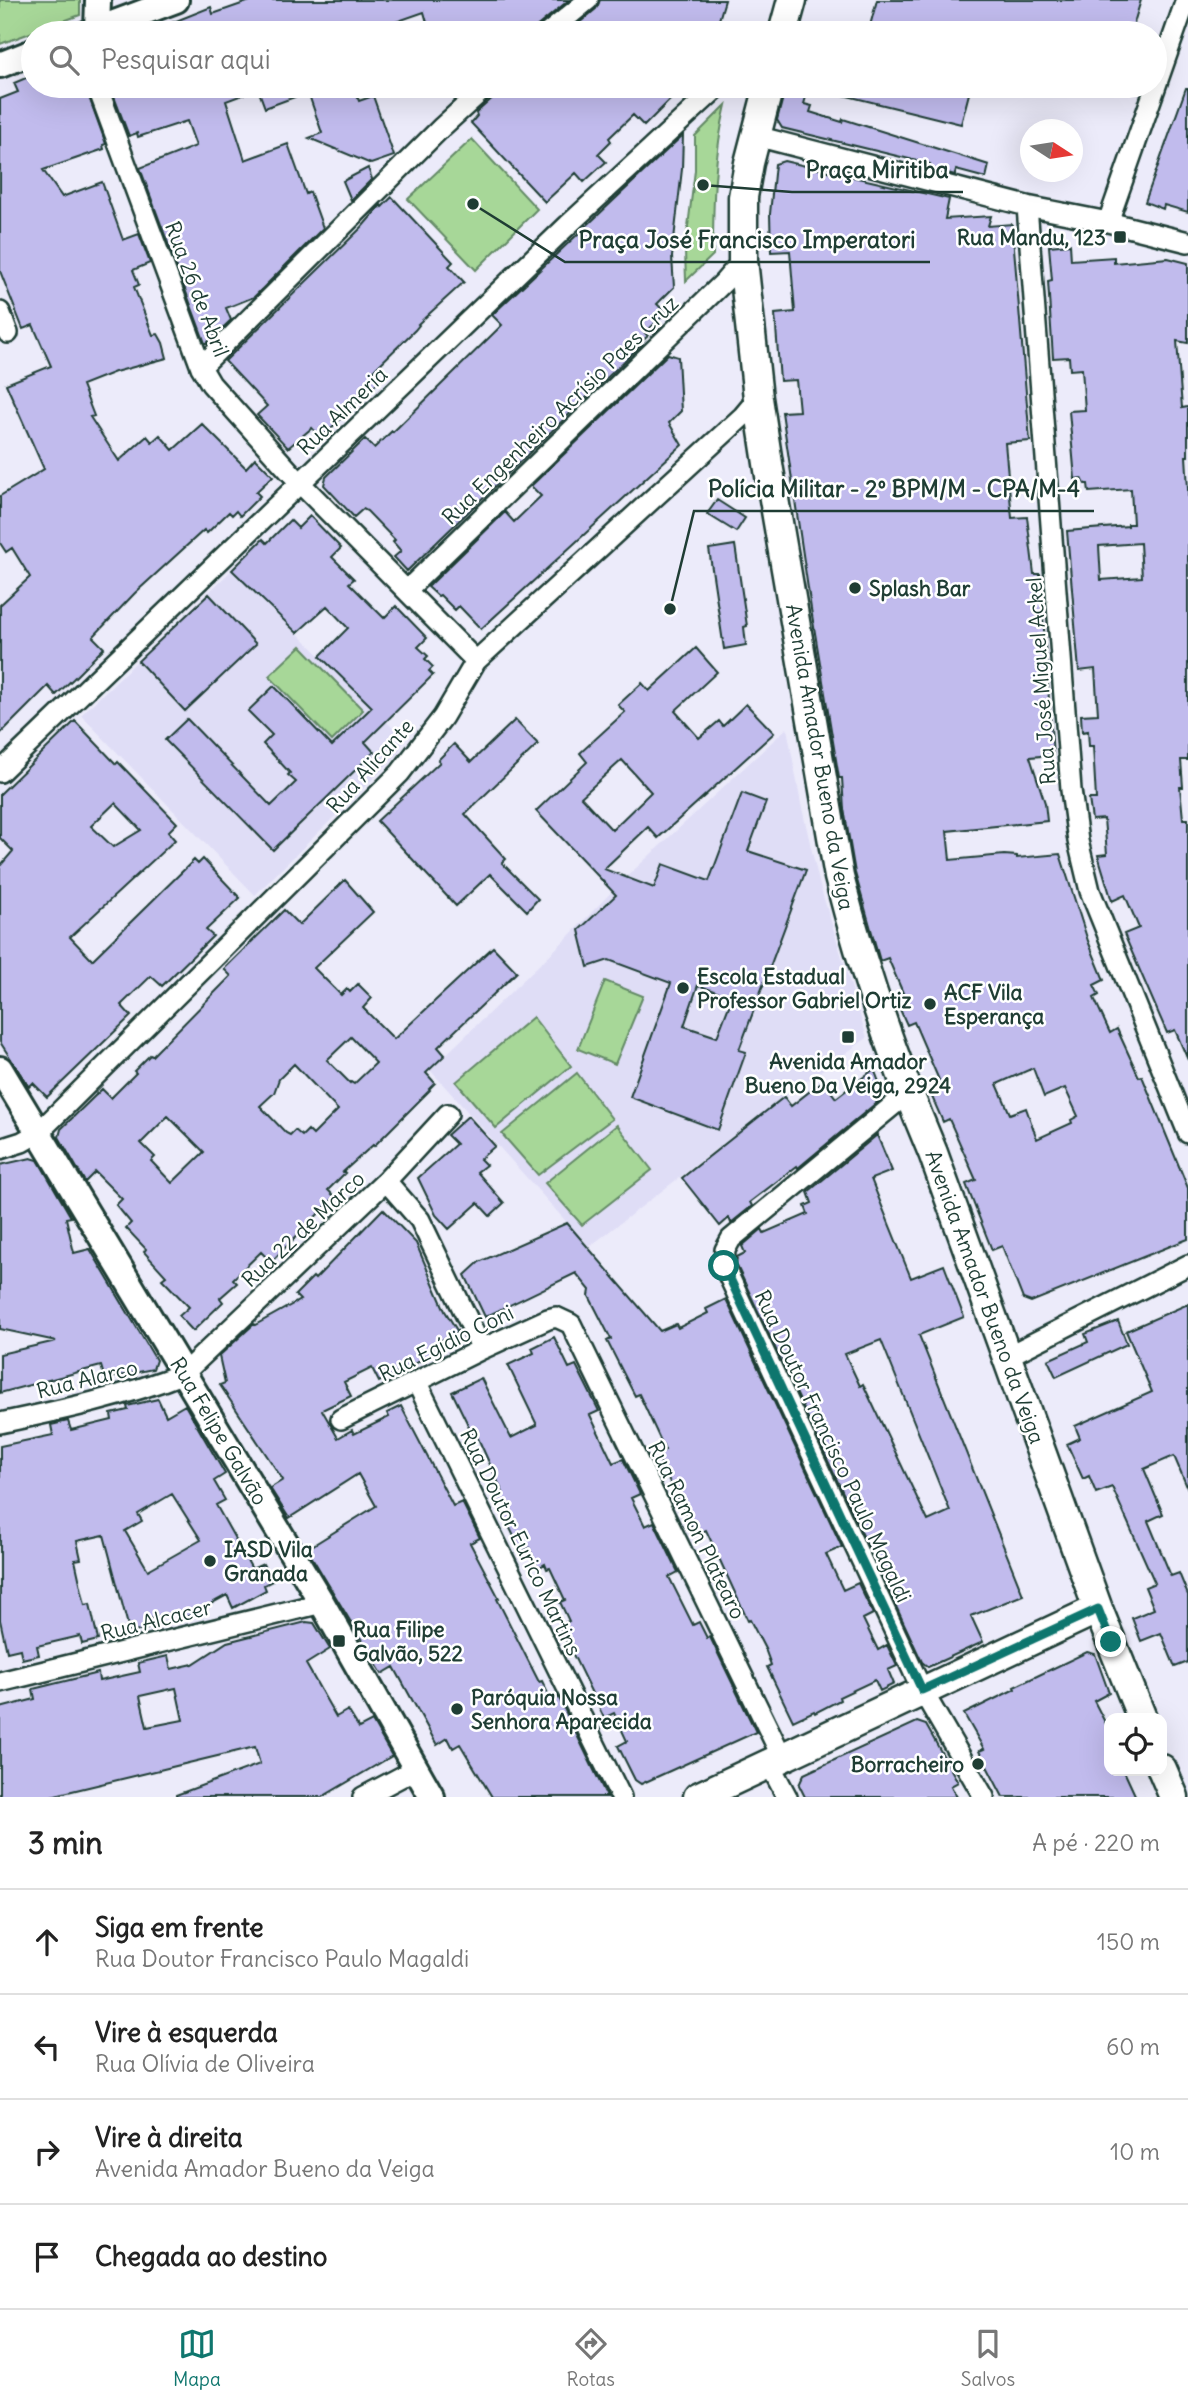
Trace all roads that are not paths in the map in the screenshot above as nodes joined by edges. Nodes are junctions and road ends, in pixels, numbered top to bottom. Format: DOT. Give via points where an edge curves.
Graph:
graph roads {
  1 [pos="98,0"];
  2 [pos="176,0"];
  3 [pos="588,0"];
  4 [pos="792,0"];
  5 [pos="1186,0"];
  6 [pos="95,21"];
  7 [pos="122,21"];
  8 [pos="563,21"];
  9 [pos="786,21"];
  10 [pos="1167,54"];
  11 [pos="21,57"];
  12 [pos="0,65"];
  13 [pos="101,98"];
  14 [pos="474,98"];
  15 [pos="706,98"];
  16 [pos="766,98"];
  17 [pos="1152,98"];
  18 [pos="756,136"];
  19 [pos="1027,206"];
  20 [pos="1108,222"];
  21 [pos="1188,242"];
  22 [pos="743,260"];
  23 [pos="0,312"];
  24 [pos="8,333"];
  25 [pos="201,367"];
  26 [pos="758,398"];
  27 [pos="300,483"];
  28 [pos="407,590"];
  29 [pos="476,661"];
  30 [pos="0,772"];
  31 [pos="0,1069"];
  32 [pos="908,1093"];
  33 [pos="448,1114"];
  34 [pos="38,1133"];
  35 [pos="1188,1133"];
  36 [pos="0,1149"];
  37 [pos="387,1181"];
  38 [pos="1188,1265"];
  39 [pos="571,1324"];
  40 [pos="482,1349"];
  41 [pos="1006,1357"];
  42 [pos="184,1373"];
  43 [pos="417,1382"];
  44 [pos="341,1419"];
  45 [pos="0,1423"];
  46 [pos="322,1603"];
  47 [pos="1098,1609"];
  48 [pos="0,1682"];
  49 [pos="922,1690"];
  50 [pos="1140,1713"];
  51 [pos="776,1760"];
  52 [pos="416,1769"];
  53 [pos="363,1797"];
  54 [pos="432,1797"];
  55 [pos="621,1797"];
  56 [pos="698,1797"];
  57 [pos="787,1797"];
  58 [pos="984,1797"];
  1 -- 6 [label="street"];
  2 -- 7 [label="street"];
  3 -- 8 [label="street"];
  4 -- 9 [label="main road"];
  5 -- 10 [label="street"];
  11 -- 12 [label="street"];
  13 -- 25 [label="street, Rua 26 de Abril"];
  14 -- 25 [label="street"];
  15 -- 27 [label="street, Rua Almeria"];
  16 -- 18 [label="main road, Avenida Amador Bueno da Veiga"];
  17 -- 20 [label="street"];
  18 -- 19 [label="street"];
  18 -- 22 [label="main road, Avenida Amador Bueno da Veiga" via="743,197"];
  19 -- 20 [label="street"];
  19 -- 35 [label="street, Rua José Miguel Ackel" via="1078,841 1090,891"];
  20 -- 21 [label="street"];
  22 -- 26 [label="main road, Avenida Amador Bueno da Veiga"];
  22 -- 28 [label="street, Rua Engenheiro Acrísio Paes Cruz"];
  23 -- 24 [label="street"];
  25 -- 27 [label="street, Rua 26 de Abril"];
  26 -- 29 [label="street, Rua Alicante"];
  26 -- 32 [label="main road, Avenida Amador Bueno da Veiga" via="839,877 854,937"];
  27 -- 28 [label="street, Rua 26 de Abril"];
  27 -- 30 [label="street, Rua Almeria"];
  28 -- 29 [label="street, Rua 26 de Abril"];
  29 -- 34 [label="street, Rua Alicante" via="443,717 400,773"];
  31 -- 34 [label="street, Rua Felipe Galvão"];
  32 -- 41 [label="main road, Avenida Amador Bueno da Veiga"];
  32 -- 49 [label="street, Rua Doutor Francisco Paulo Magaldi" via="730,1238 723,1258"];
  33 -- 37 [label="street, Rua 22 de Marco"];
  34 -- 36 [label="street, Rua Alicante"];
  34 -- 42 [label="street, Rua Felipe Galvão"];
  37 -- 40 [label="street" via="420,1220"];
  37 -- 42 [label="street, Rua 22 de Marco"];
  38 -- 41 [label="street"];
  39 -- 40 [label="street, Rua Egídio Coni" via="556,1317 548,1319"];
  39 -- 51 [label="street, Rua Ramon Platearo"];
  40 -- 43 [label="street, Rua Egídio Coni"];
  41 -- 47 [label="main road, Avenida Amador Bueno da Veiga"];
  42 -- 45 [label="street, Rua Alarco" via="106,1400"];
  42 -- 46 [label="street, Rua Felipe Galvão"];
  43 -- 44 [label="street, Rua Egídio Coni"];
  43 -- 55 [label="street, Rua Doutor Eurico Martins"];
  46 -- 48 [label="street, Rua Alcacer"];
  46 -- 52 [label="street, Rua Felipe Galvão"];
  47 -- 49 [label="main road"];
  47 -- 50 [label="main road, Avenida Amador Bueno da Veiga"];
  49 -- 51 [label="main road"];
  49 -- 58 [label="street, Rua Doutor Francisco Paulo Magaldi"];
  51 -- 56 [label="main road"];
  51 -- 57 [label="street, Rua Ramon Platearo"];
  52 -- 53 [label="street"];
  52 -- 54 [label="street, Rua Felipe Galvão"];
}
